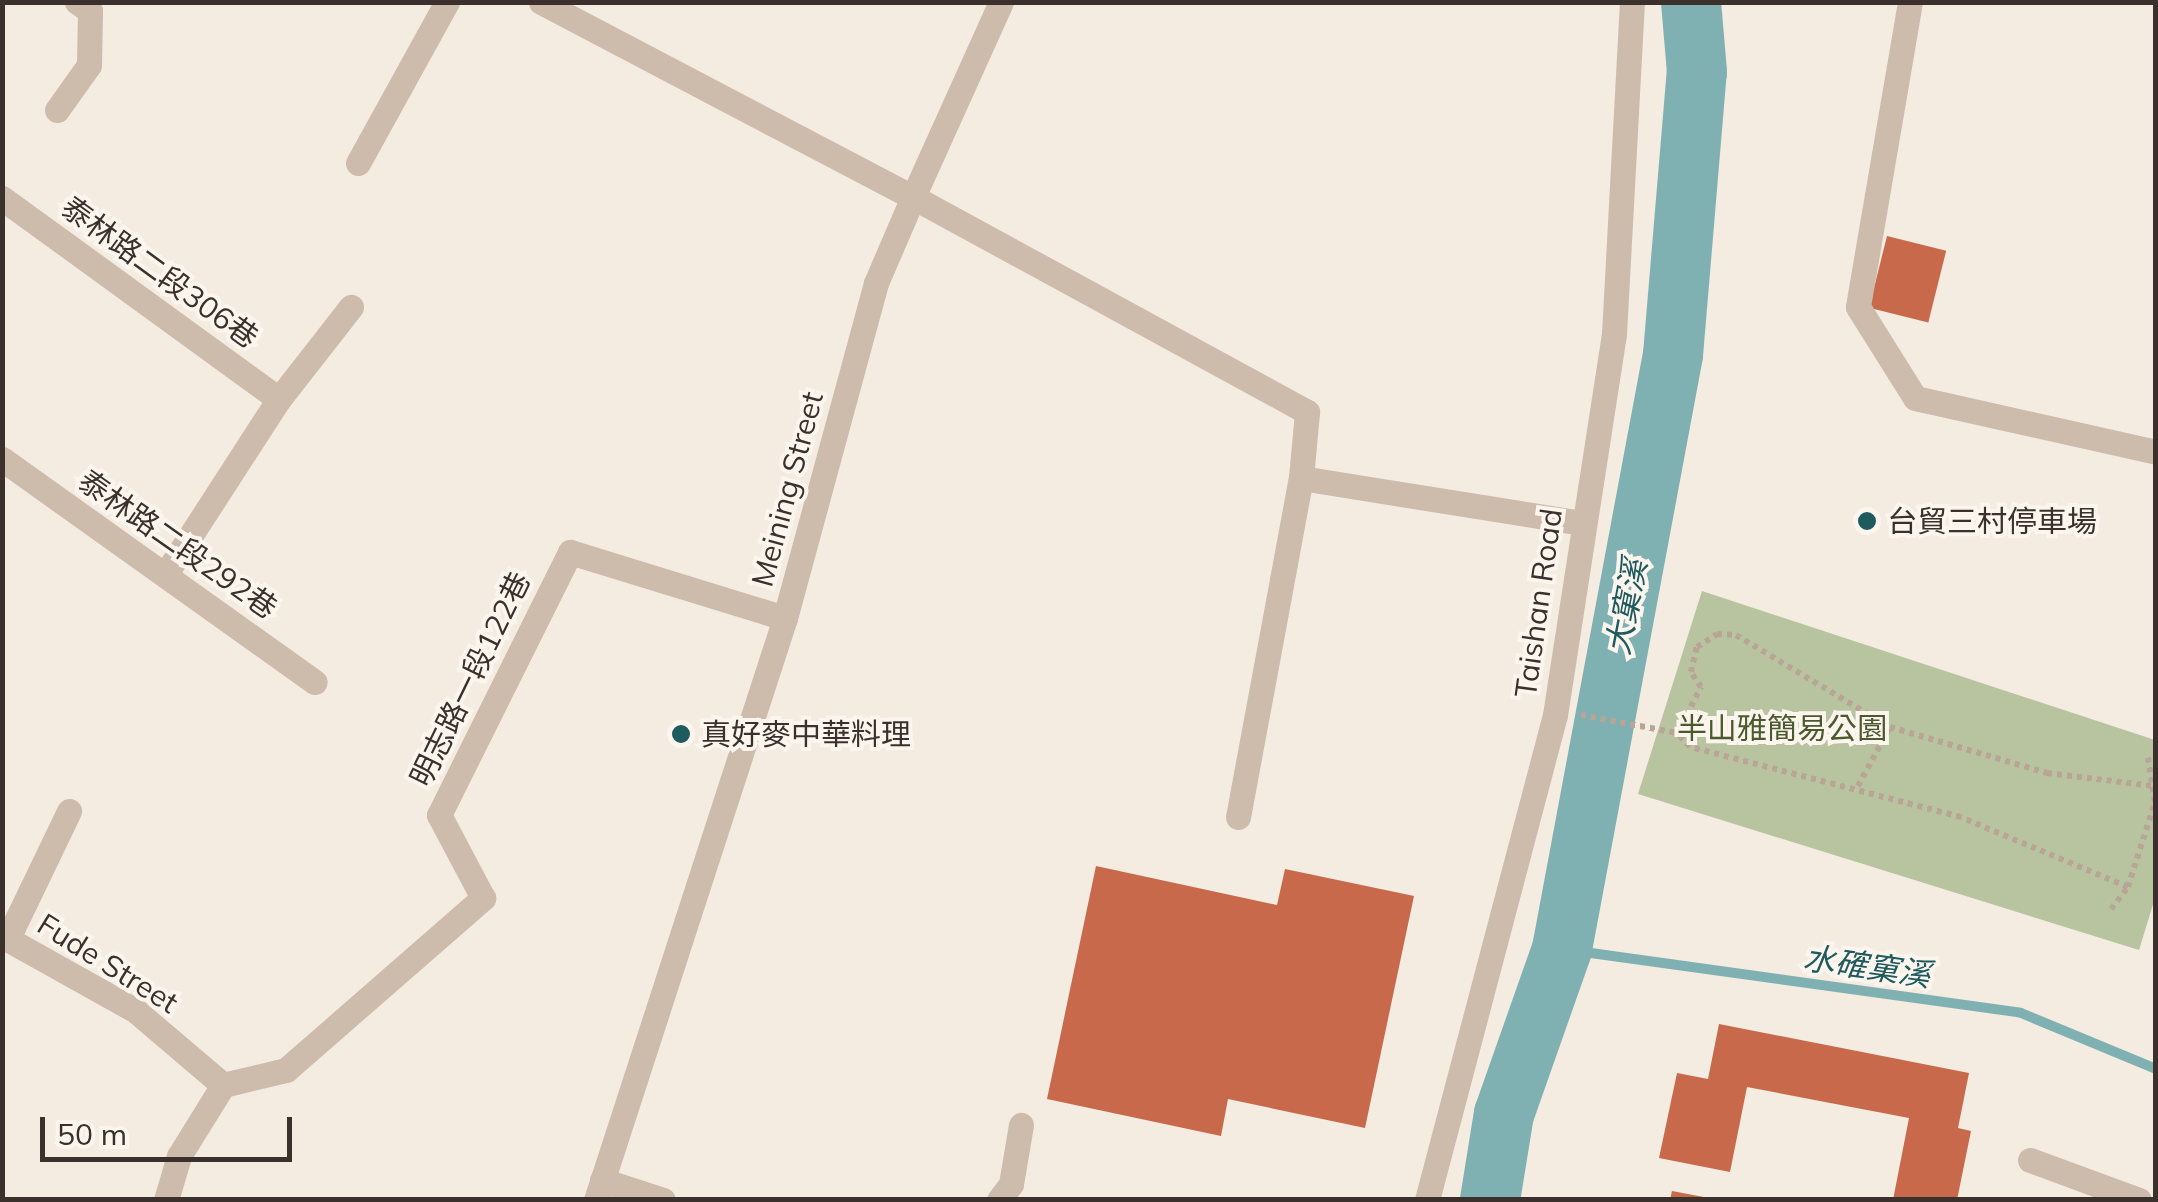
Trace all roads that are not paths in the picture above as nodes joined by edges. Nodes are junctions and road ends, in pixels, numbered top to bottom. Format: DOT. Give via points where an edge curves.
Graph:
graph roads {
  1 [pos="78,2"];
  2 [pos="447,2"];
  3 [pos="540,2"];
  4 [pos="1002,2"];
  5 [pos="1632,2"];
  6 [pos="1910,2"];
  7 [pos="57,110"];
  8 [pos="358,163"];
  9 [pos="913,197"];
  10 [pos="2,198"];
  11 [pos="351,307"];
  12 [pos="279,399"];
  13 [pos="2156,452"];
  14 [pos="2,459"];
  15 [pos="1301,478"];
  16 [pos="1582,523"];
  17 [pos="165,576"];
  18 [pos="785,618"];
  19 [pos="315,682"];
  20 [pos="69,811"];
  21 [pos="1238,816"];
  22 [pos="5,937"];
  23 [pos="223,1085"];
  24 [pos="1022,1125"];
  25 [pos="2030,1160"];
  26 [pos="599,1190"];
  27 [pos="166,1200"];
  28 [pos="663,1200"];
  29 [pos="999,1200"];
  30 [pos="1426,1200"];
  31 [pos="2139,1200"];
  1 -- 7 [label="street" via="90,11 89,65"];
  2 -- 8 [label="street"];
  3 -- 9 [label="street"];
  4 -- 9 [label="street, Meining Street"];
  5 -- 16 [label="street, Taishan Road" via="1614,334"];
  6 -- 13 [label="street" via="1858,307 1915,398"];
  9 -- 15 [label="street" via="1307,412"];
  9 -- 18 [label="street, Meining Street" via="876,284"];
  10 -- 12 [label="street, 泰林路二段306巷"];
  11 -- 12 [label="street"];
  12 -- 17 [label="street"];
  14 -- 17 [label="street, 泰林路二段292巷"];
  15 -- 16 [label="street"];
  15 -- 21 [label="street"];
  16 -- 30 [label="street, Taishan Road" via="1555,715"];
  17 -- 19 [label="street, 泰林路二段292巷"];
  18 -- 23 [label="street, 明志路一段122巷" via="570,552 439,815 483,898 286,1070"];
  18 -- 26 [label="street, Meining Street"];
  20 -- 22 [label="street"];
  22 -- 23 [label="street, Fude Street" via="136,1011"];
  23 -- 27 [label="street" via="178,1156"];
  24 -- 29 [label="street" via="1012,1184"];
  25 -- 31 [label="street"];
  26 -- 28 [label="street"];
}
